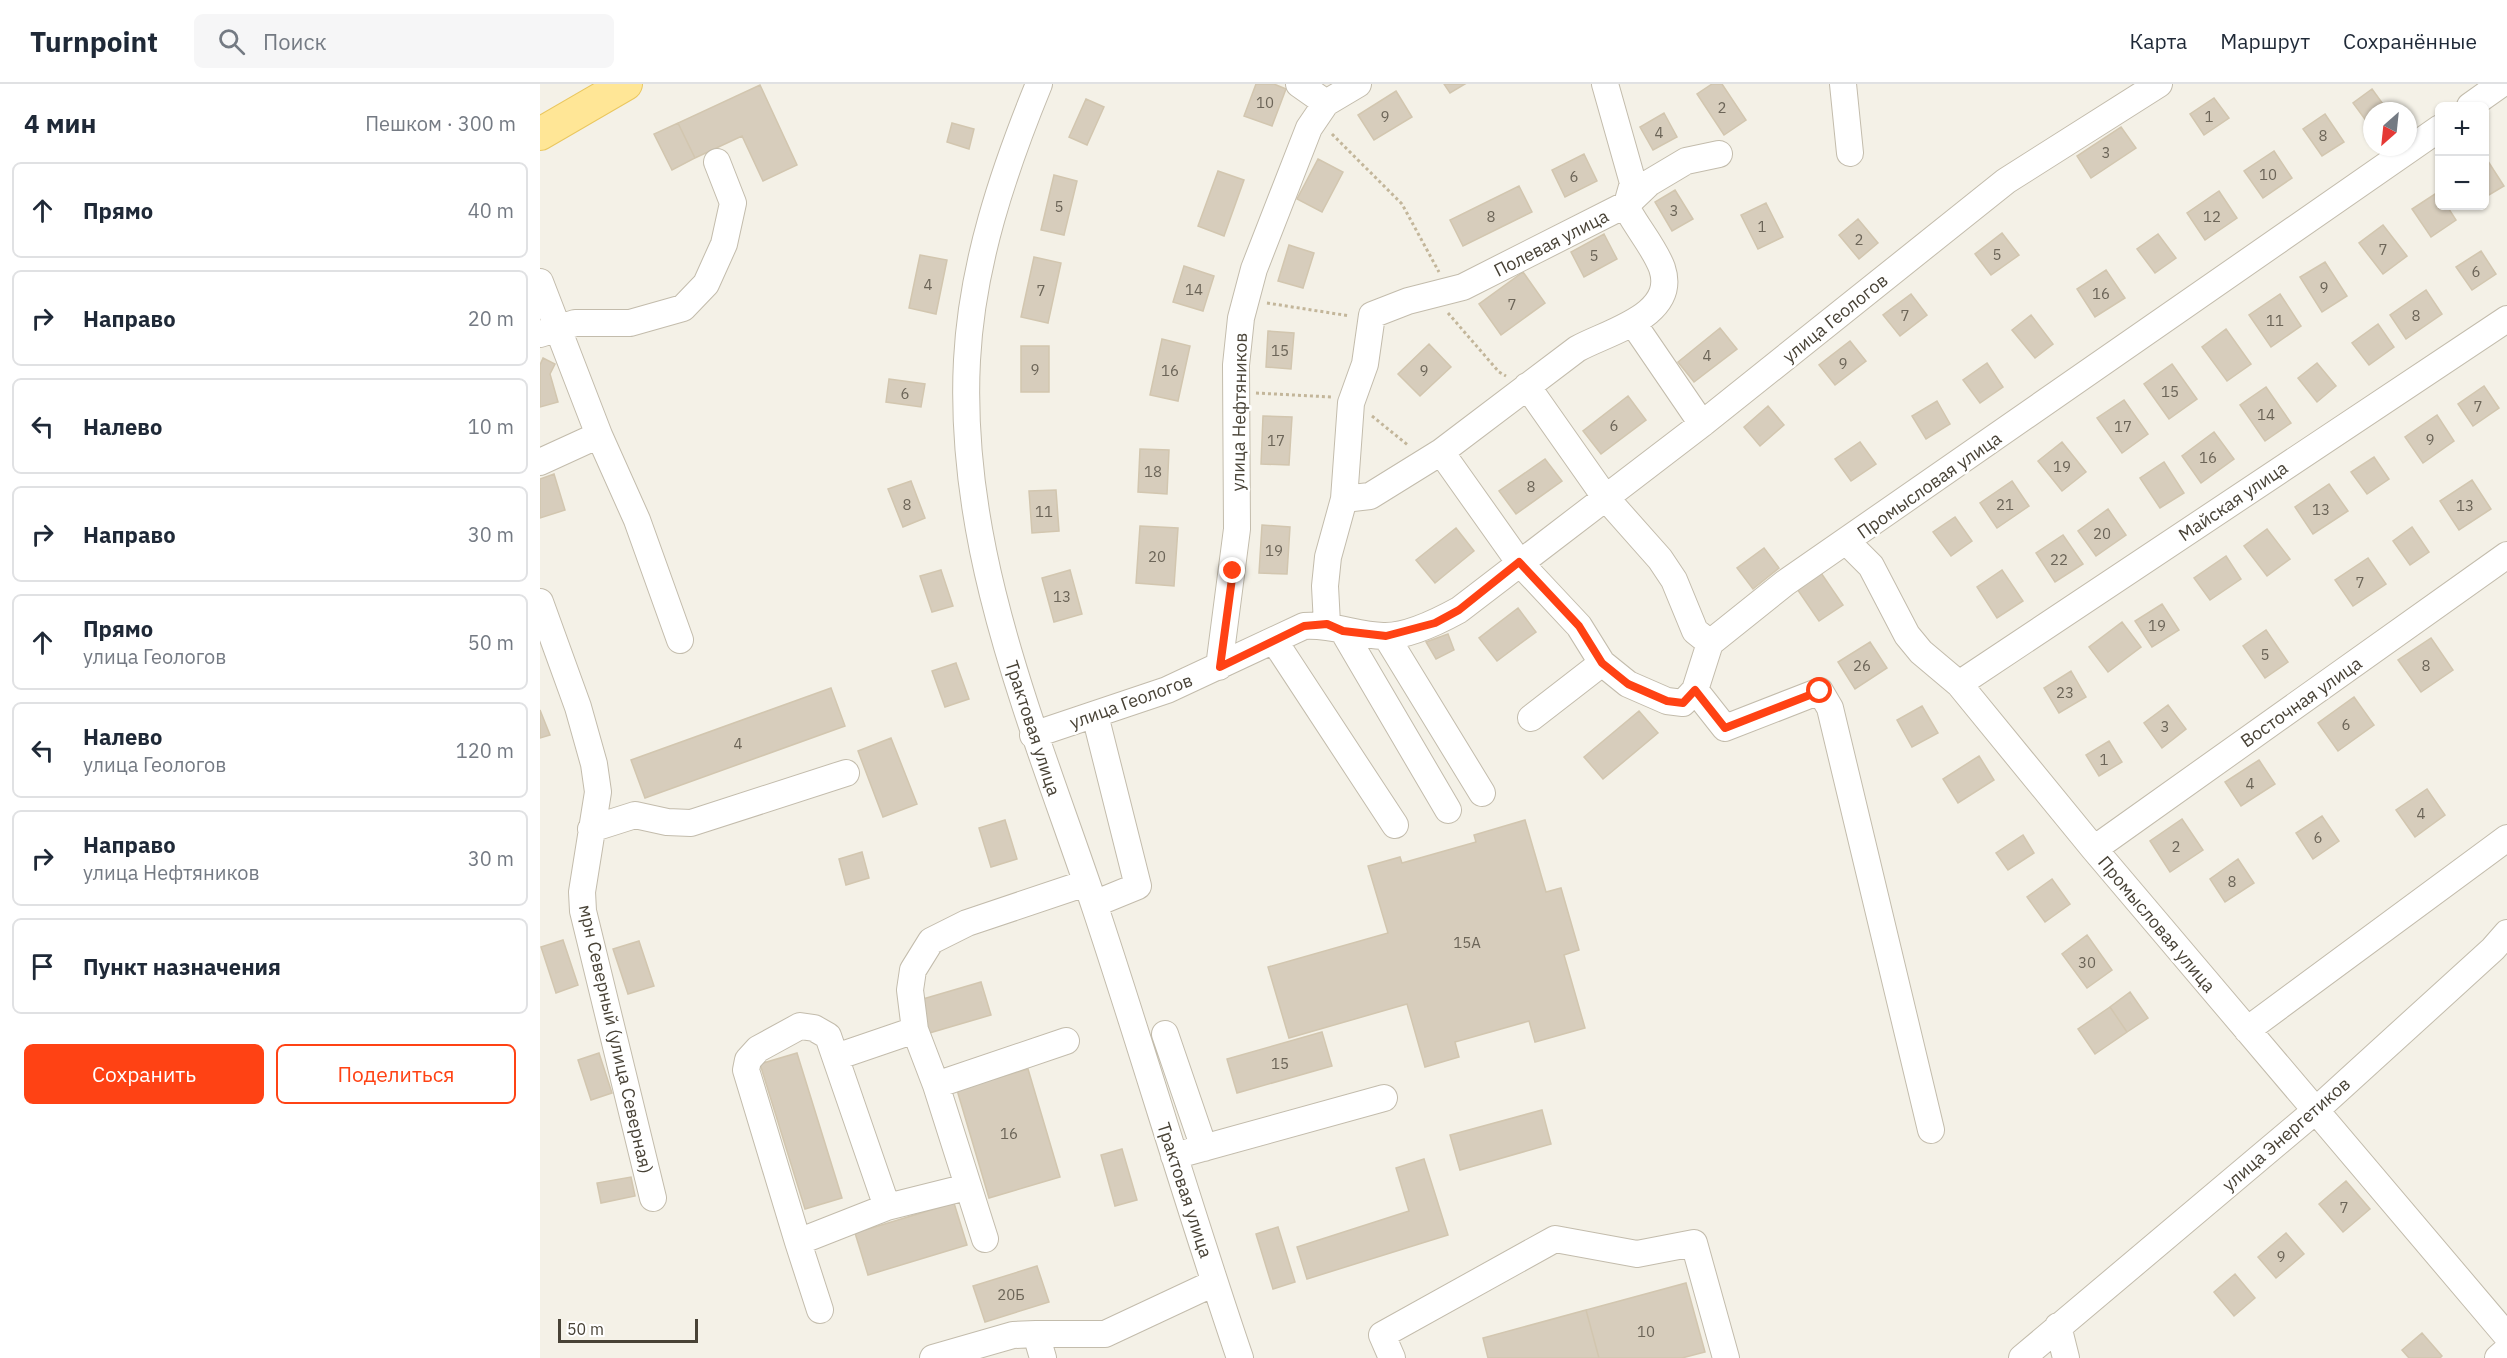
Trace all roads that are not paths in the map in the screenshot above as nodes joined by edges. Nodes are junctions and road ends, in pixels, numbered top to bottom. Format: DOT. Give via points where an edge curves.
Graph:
graph roads {
  1 [pos="626,84"];
  2 [pos="1039,84"];
  3 [pos="1299,84"];
  4 [pos="1358,84"];
  5 [pos="1605,84"];
  6 [pos="1843,84"];
  7 [pos="2159,84"];
  8 [pos="2502,84"];
  9 [pos="2476,102"];
  10 [pos="1322,108"];
  11 [pos="2435,131"];
  12 [pos="540,134"];
  13 [pos="1850,153"];
  14 [pos="1719,154"];
  15 [pos="717,162"];
  16 [pos="1627,204"];
  17 [pos="540,282"];
  18 [pos="2507,319"];
  19 [pos="1633,323"];
  20 [pos="549,331"];
  21 [pos="1527,386"];
  22 [pos="1702,424"];
  23 [pos="599,435"];
  24 [pos="1441,452"];
  25 [pos="540,462"];
  26 [pos="1605,497"];
  27 [pos="1344,499"];
  28 [pos="1847,542"];
  29 [pos="2507,555"];
  30 [pos="1519,562"];
  31 [pos="540,602"];
  32 [pos="1335,628"];
  33 [pos="1386,636"];
  34 [pos="680,640"];
  35 [pos="1275,642"];
  36 [pos="1710,643"];
  37 [pos="1602,663"];
  38 [pos="1220,667"];
  39 [pos="1959,684"];
  40 [pos="1695,690"];
  41 [pos="1095,715"];
  42 [pos="1531,718"];
  43 [pos="1033,735"];
  44 [pos="846,773"];
  45 [pos="1482,793"];
  46 [pos="1448,810"];
  47 [pos="1395,825"];
  48 [pos="591,829"];
  49 [pos="2507,838"];
  50 [pos="2094,849"];
  51 [pos="1090,893"];
  52 [pos="2507,933"];
  53 [pos="915,1030"];
  54 [pos="2247,1030"];
  55 [pos="1166,1034"];
  56 [pos="1066,1041"];
  57 [pos="836,1058"];
  58 [pos="936,1085"];
  59 [pos="1384,1098"];
  60 [pos="2315,1111"];
  61 [pos="1931,1130"];
  62 [pos="1204,1148"];
  63 [pos="1174,1156"];
  64 [pos="968,1187"];
  65 [pos="653,1198"];
  66 [pos="887,1207"];
  67 [pos="985,1239"];
  68 [pos="798,1242"];
  69 [pos="1214,1283"];
  70 [pos="820,1310"];
  71 [pos="2058,1326"];
  72 [pos="2507,1336"];
  73 [pos="1040,1346"];
  74 [pos="2507,1350"];
  75 [pos="933,1358"];
  76 [pos="1240,1358"];
  77 [pos="1392,1358"];
  78 [pos="1726,1358"];
  79 [pos="2022,1358"];
  80 [pos="2066,1358"];
  81 [pos="2498,1358"];
  1 -- 12 [label="main road"];
  2 -- 43 [label="street, Трактовая улица" via="995,201 976,286 967,359 967,427 978,523 998,620"];
  3 -- 10 [label="street"];
  4 -- 10 [label="street"];
  5 -- 16 [label="street" via="1633,183"];
  6 -- 13 [label="street"];
  7 -- 22 [label="street, улица Геологов" via="2006,181"];
  8 -- 9 [label="street"];
  10 -- 38 [label="street, улица Нефтяников" via="1254,269 1238,336 1237,529"];
  11 -- 28 [label="street, Промысловая улица"];
  14 -- 16 [label="street, Полевая улица" via="1686,161 1649,183"];
  15 -- 20 [label="street" via="734,204 724,243 706,284 683,308 630,323 575,323"];
  16 -- 19 [label="street" via="1665,280 1655,305"];
  16 -- 27 [label="street, Полевая улица" via="1463,287 1372,315 1365,364 1351,403"];
  17 -- 20 [label="street"];
  18 -- 39 [label="street, Майская улица"];
  19 -- 21 [label="street" via="1597,337"];
  19 -- 22 [label="street"];
  20 -- 23 [label="street"];
  21 -- 24 [label="street"];
  21 -- 26 [label="street"];
  22 -- 26 [label="street, улица Геологов"];
  23 -- 25 [label="street"];
  23 -- 34 [label="street" via="638,520"];
  24 -- 27 [label="street" via="1370,496"];
  24 -- 30 [label="street"];
  26 -- 30 [label="street, улица Геологов"];
  26 -- 36 [label="street" via="1660,560 1674,580 1695,630"];
  27 -- 32 [label="street" via="1328,557 1325,586"];
  28 -- 36 [label="street" via="1785,583"];
  28 -- 39 [label="street, Промысловая улица" via="1871,566 1907,635"];
  29 -- 50 [label="street, Восточная улица"];
  30 -- 33 [label="street, улица Геологов" via="1459,610 1435,623"];
  30 -- 37 [label="street" via="1579,626"];
  31 -- 48 [label="street, мрн Северный (улица Северная)" via="594,764 598,792"];
  32 -- 33 [label="street, улица Геологов"];
  32 -- 35 [label="street, улица Геологов" via="1304,626"];
  32 -- 46 [label="street"];
  33 -- 45 [label="street"];
  35 -- 38 [label="street, улица Геологов"];
  35 -- 47 [label="street"];
  36 -- 40 [label="street"];
  37 -- 40 [label="street" via="1628,684 1667,701 1683,703"];
  37 -- 42 [label="street"];
  38 -- 41 [label="street, улица Геологов"];
  39 -- 50 [label="street, Промысловая улица"];
  40 -- 61 [label="street" via="1725,728 1820,691 1830,708"];
  41 -- 43 [label="street, улица Геологов"];
  41 -- 51 [label="street" via="1137,886"];
  43 -- 51 [label="street, Трактовая улица"];
  44 -- 48 [label="street" via="691,823 636,815"];
  48 -- 65 [label="street, мрн Северный (улица Северная)" via="583,911"];
  49 -- 54 [label="street"];
  50 -- 54 [label="street, Промысловая улица"];
  51 -- 53 [label="street" via="967,923 931,941 913,970 910,990"];
  51 -- 63 [label="street, Трактовая улица"];
  52 -- 60 [label="street, улица Энергетиков"];
  53 -- 57 [label="street"];
  53 -- 58 [label="street"];
  54 -- 60 [label="street, Промысловая улица"];
  55 -- 62 [label="street"];
  56 -- 58 [label="street"];
  57 -- 66 [label="street"];
  57 -- 68 [label="street" via="828,1036 800,1026 758,1049 748,1060 746,1070"];
  58 -- 64 [label="street"];
  59 -- 62 [label="street"];
  60 -- 71 [label="street, улица Энергетиков"];
  60 -- 72 [label="street, Промысловая улица"];
  62 -- 63 [label="street"];
  63 -- 69 [label="street, Трактовая улица"];
  64 -- 66 [label="street"];
  64 -- 67 [label="street"];
  66 -- 68 [label="street"];
  68 -- 70 [label="street"];
  69 -- 73 [label="street" via="1105,1334"];
  69 -- 76 [label="street, Трактовая улица"];
  71 -- 79 [label="street, улица Энергетиков"];
  71 -- 80 [label="street"];
  73 -- 75 [label="street" via="1013,1335"];
  74 -- 81 [label="street"];
  77 -- 78 [label="street" via="1382,1335 1555,1239 1637,1254 1694,1243"];
}
